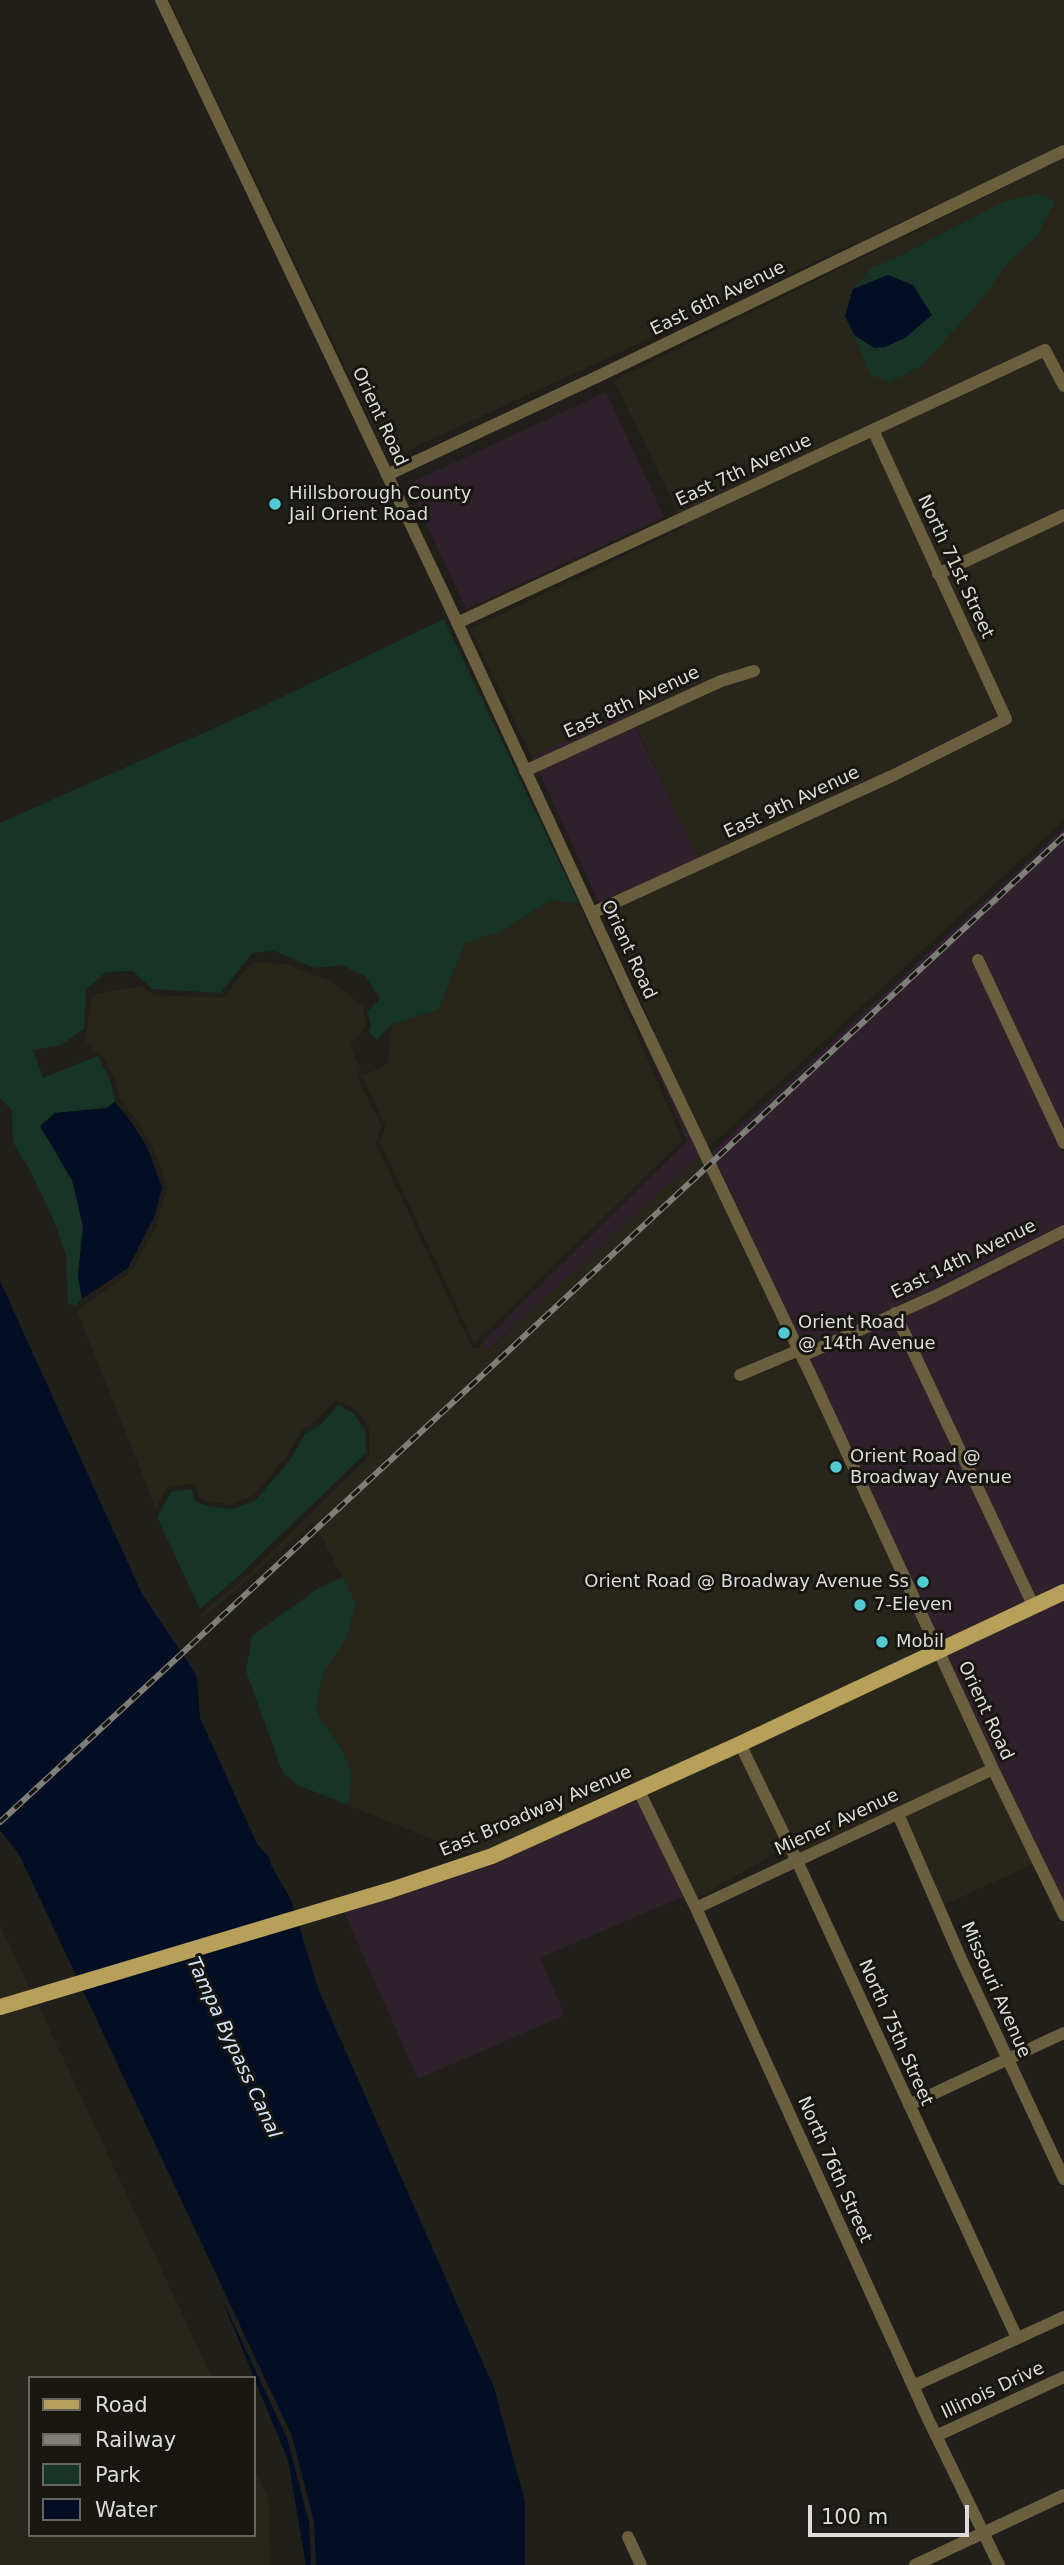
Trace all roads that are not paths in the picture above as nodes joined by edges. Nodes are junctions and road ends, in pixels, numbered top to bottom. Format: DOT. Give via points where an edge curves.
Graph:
graph roads {
  1 [pos="161,0"];
  2 [pos="1064,151"];
  3 [pos="1064,386"];
  4 [pos="873,430"];
  5 [pos="387,475"];
  6 [pos="1064,515"];
  7 [pos="938,575"];
  8 [pos="457,623"];
  9 [pos="754,671"];
  10 [pos="1006,719"];
  11 [pos="525,771"];
  12 [pos="592,913"];
  13 [pos="978,960"];
  14 [pos="1064,1143"];
  15 [pos="1064,1231"];
  16 [pos="895,1314"];
  17 [pos="800,1353"];
  18 [pos="740,1376"];
  19 [pos="1064,1592"];
  20 [pos="1034,1607"];
  21 [pos="938,1652"];
  22 [pos="740,1744"];
  23 [pos="993,1769"];
  24 [pos="639,1789"];
  25 [pos="898,1814"];
  26 [pos="797,1861"];
  27 [pos="696,1908"];
  28 [pos="1064,1915"];
  29 [pos="0,2007"];
  30 [pos="1064,2033"];
  31 [pos="1007,2059"];
  32 [pos="909,2105"];
  33 [pos="1064,2179"];
  34 [pos="1063,2320"];
  35 [pos="1017,2338"];
  36 [pos="1064,2377"];
  37 [pos="913,2386"];
  38 [pos="936,2437"];
  39 [pos="1064,2495"];
  40 [pos="984,2532"];
  41 [pos="628,2537"];
  42 [pos="641,2565"];
  43 [pos="915,2565"];
  44 [pos="999,2565"];
  1 -- 5 [label="street, Orient Road"];
  2 -- 5 [label="street, East 6th Avenue"];
  3 -- 4 [label="street, East 7th Avenue" via="1045,350"];
  4 -- 7 [label="street, North 71st Street"];
  4 -- 8 [label="street, East 7th Avenue"];
  5 -- 8 [label="street, Orient Road"];
  6 -- 7 [label="street"];
  7 -- 10 [label="street, North 71st Street"];
  8 -- 11 [label="street, Orient Road"];
  9 -- 11 [label="street, East 8th Avenue" via="721,681"];
  10 -- 12 [label="street, East 9th Avenue"];
  11 -- 12 [label="street, Orient Road"];
  12 -- 17 [label="street, Orient Road"];
  13 -- 14 [label="street"];
  15 -- 16 [label="street, East 14th Avenue"];
  16 -- 17 [label="street, East 14th Avenue"];
  16 -- 20 [label="street"];
  17 -- 18 [label="street, East 14th Avenue"];
  17 -- 21 [label="street, Orient Road"];
  19 -- 20 [label="main road, East Broadway Avenue"];
  20 -- 21 [label="main road, East Broadway Avenue"];
  21 -- 22 [label="main road, East Broadway Avenue"];
  21 -- 23 [label="street, Orient Road"];
  22 -- 24 [label="main road, East Broadway Avenue"];
  22 -- 26 [label="street, North 75th Street"];
  23 -- 25 [label="street, Miener Avenue"];
  23 -- 28 [label="street, Orient Road"];
  24 -- 27 [label="street, North 76th Street"];
  24 -- 29 [label="main road, East Broadway Avenue" via="492,1856"];
  25 -- 26 [label="street, Miener Avenue"];
  25 -- 31 [label="street, Missouri Avenue"];
  26 -- 27 [label="street, Miener Avenue"];
  26 -- 32 [label="street, North 75th Street"];
  27 -- 37 [label="street, North 76th Street"];
  30 -- 31 [label="street"];
  31 -- 32 [label="street"];
  31 -- 33 [label="street, Missouri Avenue"];
  32 -- 35 [label="street, North 75th Street"];
  34 -- 35 [label="street"];
  35 -- 37 [label="street"];
  36 -- 38 [label="street, Illinois Drive"];
  37 -- 38 [label="street, North 76th Street"];
  38 -- 40 [label="street, North 76th Street"];
  39 -- 40 [label="street"];
  40 -- 43 [label="street"];
  40 -- 44 [label="street, North 76th Street"];
  41 -- 42 [label="street"];
}
